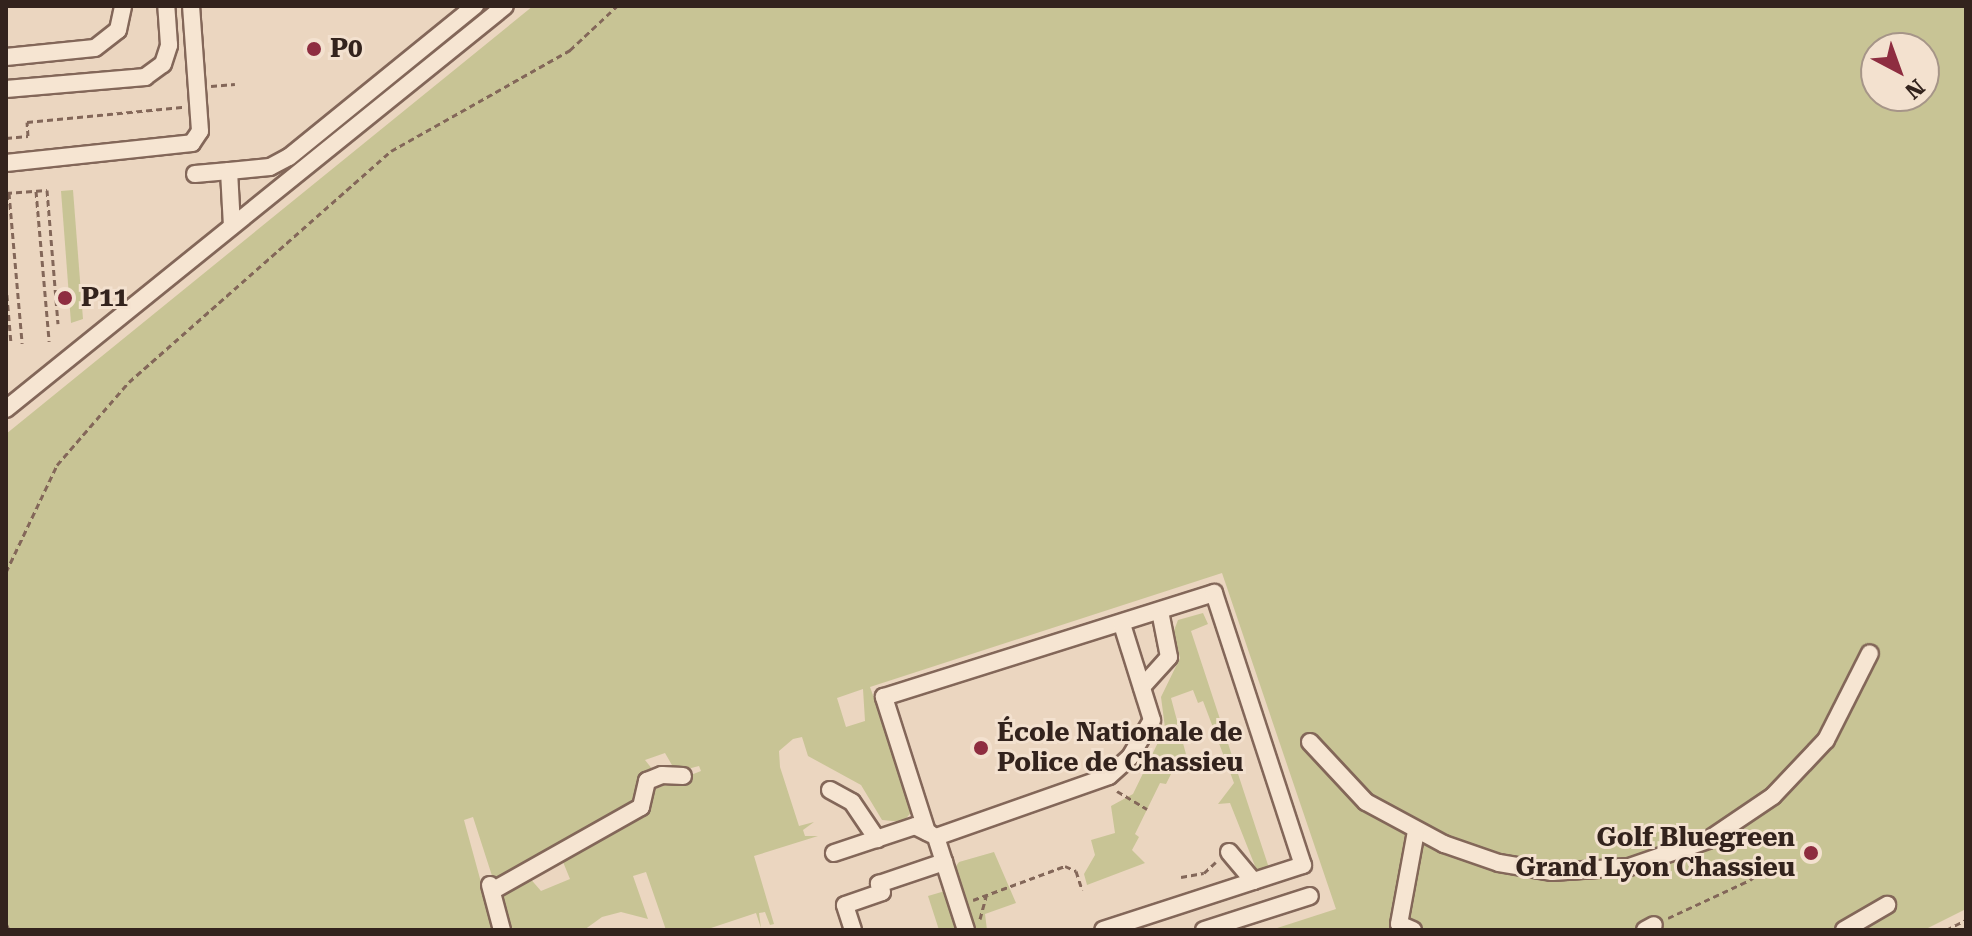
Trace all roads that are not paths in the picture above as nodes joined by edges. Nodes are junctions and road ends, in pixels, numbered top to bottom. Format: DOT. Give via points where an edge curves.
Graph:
graph roads {
  1 [pos="123,6"];
  2 [pos="166,6"];
  3 [pos="191,6"];
  4 [pos="475,6"];
  5 [pos="505,6"];
  6 [pos="6,57"];
  7 [pos="6,89"];
  8 [pos="6,163"];
  9 [pos="229,171"];
  10 [pos="195,174"];
  11 [pos="232,226"];
  12 [pos="6,409"];
  13 [pos="1160,611"];
  14 [pos="1122,624"];
  15 [pos="1870,653"];
  16 [pos="1142,687"];
  17 [pos="1310,742"];
  18 [pos="683,776"];
  19 [pos="830,790"];
  20 [pos="1416,831"];
  21 [pos="932,834"];
  22 [pos="877,839"];
  23 [pos="1229,852"];
  24 [pos="834,853"];
  25 [pos="944,862"];
  26 [pos="1253,881"];
  27 [pos="1310,896"];
  28 [pos="1887,905"];
  29 [pos="973,928"];
  30 [pos="502,930"];
  31 [pos="853,930"];
  32 [pos="1103,930"];
  33 [pos="1204,930"];
  34 [pos="1413,930"];
  35 [pos="1844,930"];
  1 -- 6 [label="lane" via="118,30 95,48"];
  2 -- 7 [label="lane" via="169,45 163,64 145,77"];
  3 -- 8 [label="lane" via="200,131 192,143"];
  4 -- 9 [label="lane" via="289,157 270,167"];
  5 -- 11 [label="lane"];
  9 -- 10 [label="lane"];
  9 -- 11 [label="lane"];
  11 -- 12 [label="lane"];
  13 -- 14 [label="lane"];
  13 -- 16 [label="lane" via="1169,657"];
  13 -- 26 [label="lane" via="1214,593 1303,865"];
  14 -- 16 [label="lane"];
  14 -- 21 [label="lane" via="884,697"];
  15 -- 20 [label="lane" via="1845,709 1802,769 1742,822 1670,857 1597,872 1552,872 1499,863"];
  16 -- 21 [label="lane" via="1152,720 1130,757 1109,776"];
  17 -- 20 [label="lane" via="1366,802"];
  18 -- 30 [label="lane" via="647,781 641,807 491,888"];
  19 -- 22 [label="lane" via="852,802"];
  20 -- 34 [label="lane" via="1399,924"];
  21 -- 22 [label="lane" via="915,826"];
  21 -- 25 [label="lane"];
  22 -- 24 [label="lane"];
  23 -- 26 [label="lane"];
  25 -- 29 [label="lane" via="958,905"];
  25 -- 31 [label="lane" via="879,884 882,892 845,905"];
  26 -- 32 [label="lane"];
  27 -- 33 [label="lane"];
  28 -- 35 [label="lane"];
}
